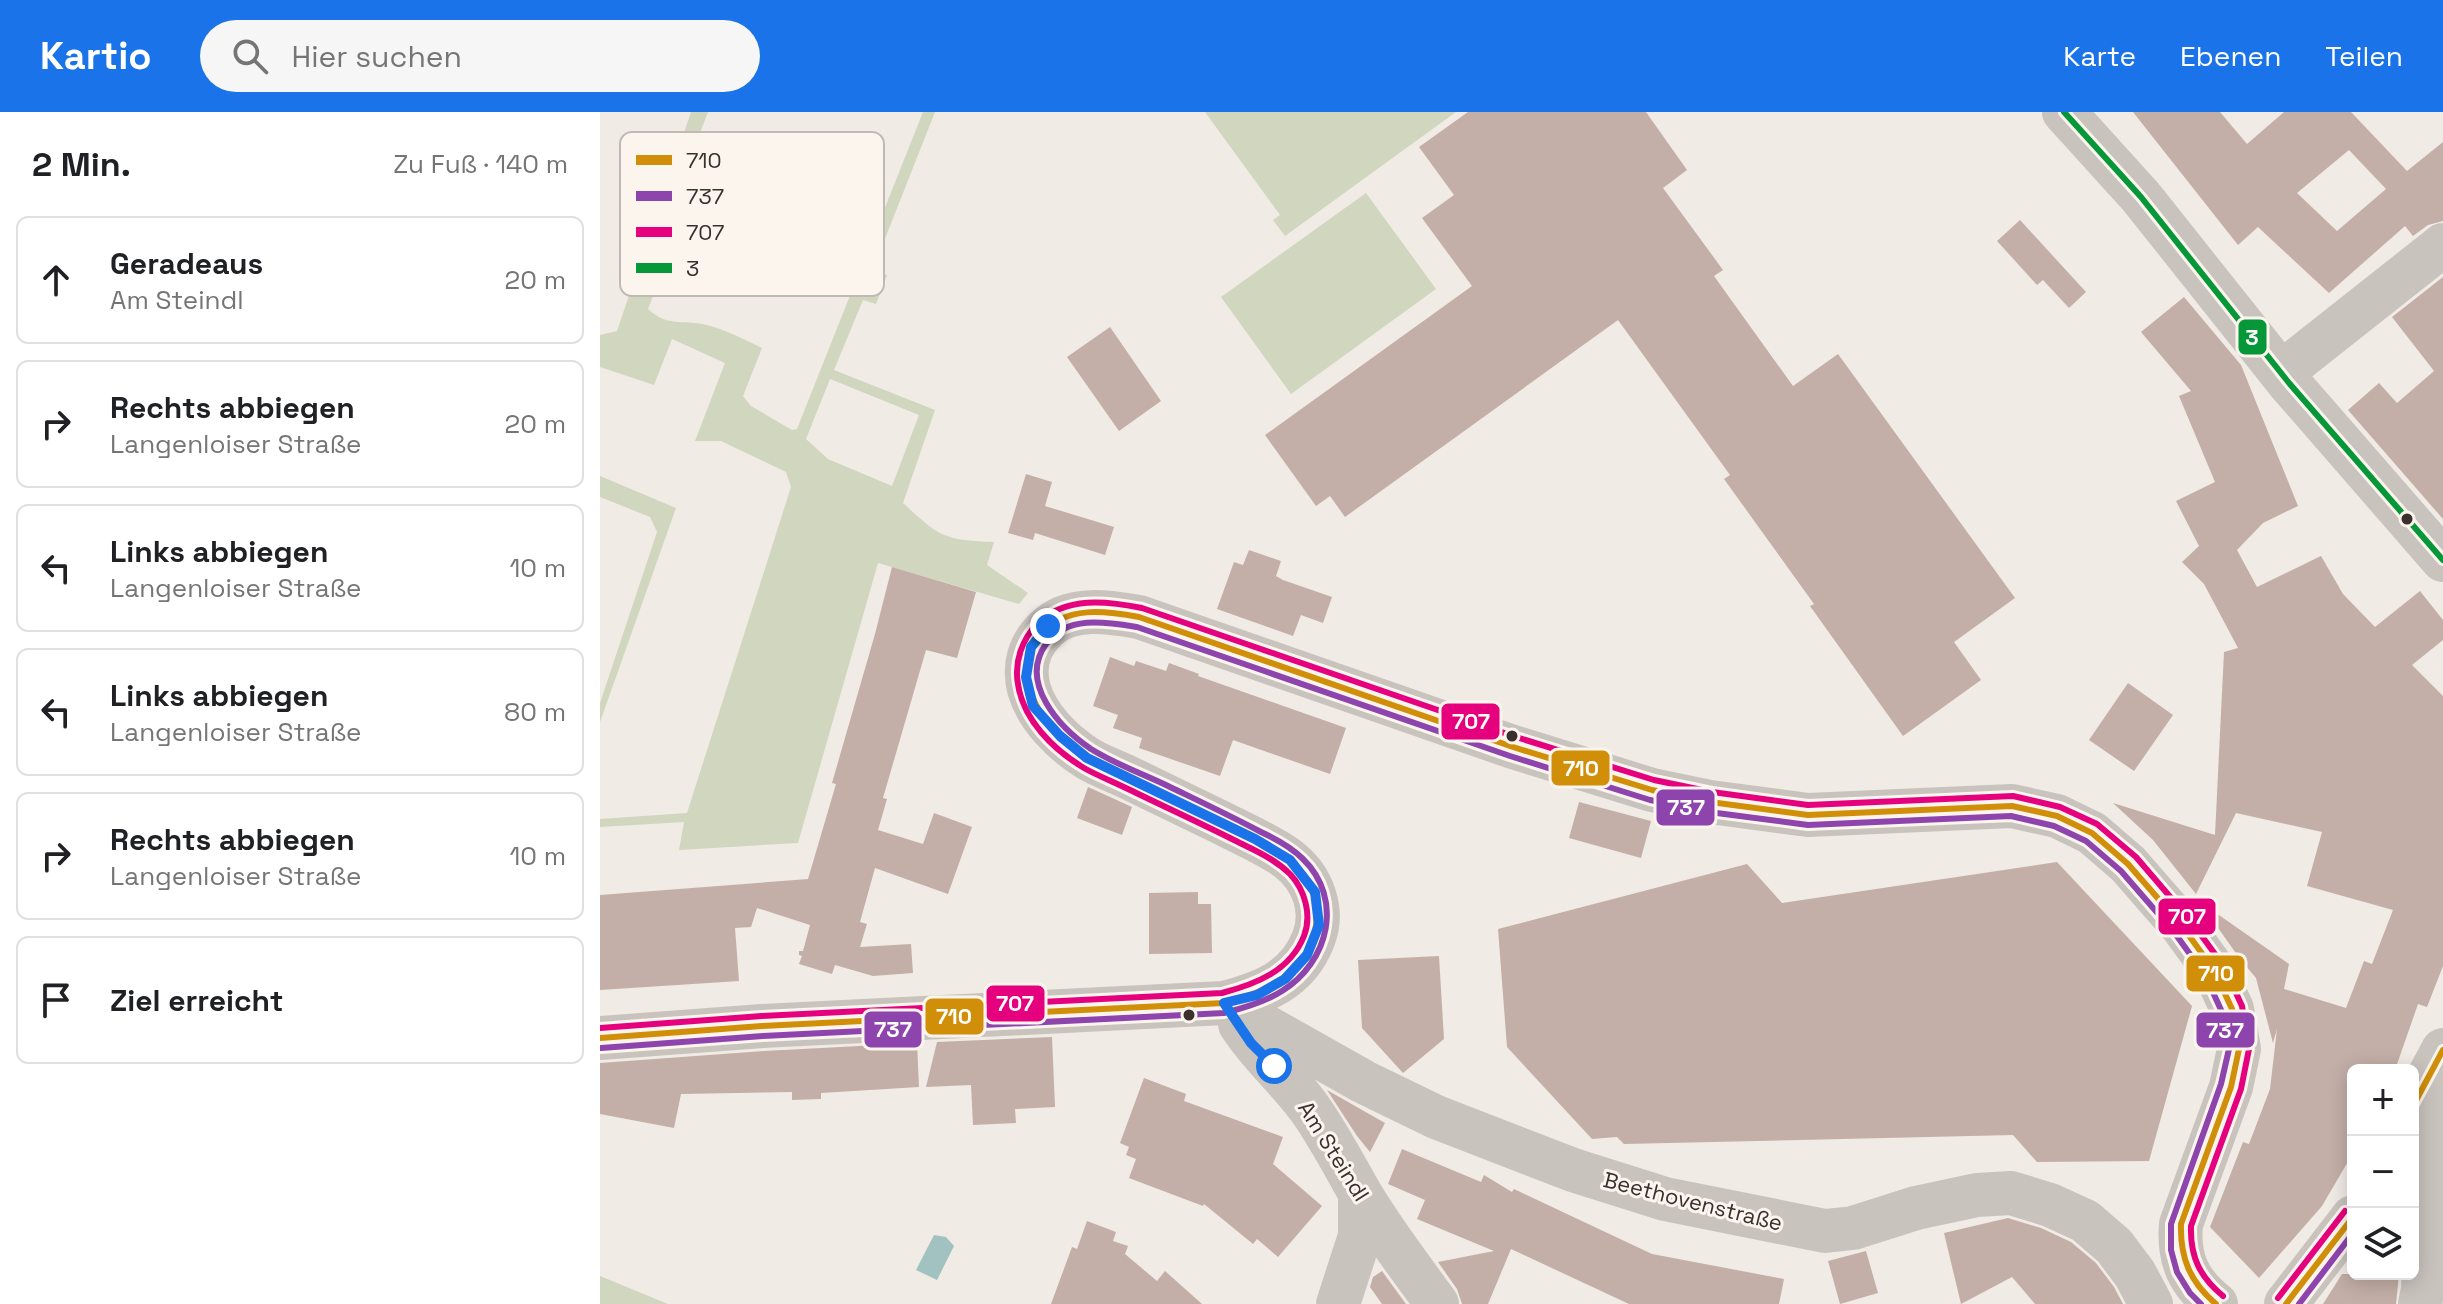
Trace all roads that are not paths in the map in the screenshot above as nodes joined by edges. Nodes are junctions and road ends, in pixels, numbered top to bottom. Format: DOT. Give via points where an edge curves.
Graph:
graph roads {
  1 [pos="2064,112"];
  2 [pos="2443,245"];
  3 [pos="2281,373"];
  4 [pos="2443,560"];
  5 [pos="1224,1003"];
  6 [pos="600,1038"];
  7 [pos="2443,1050"];
  8 [pos="2419,1095"];
  9 [pos="2443,1100"];
  10 [pos="1360,1193"];
  11 [pos="2347,1225"];
  12 [pos="1338,1304"];
  13 [pos="1437,1304"];
  14 [pos="2151,1304"];
  15 [pos="2216,1304"];
  16 [pos="2286,1304"];
  17 [pos="2420,1304"];
  1 -- 3 [label="street" via="2141,197"];
  2 -- 3 [label="street"];
  3 -- 4 [label="street"];
  5 -- 6 [label="street"];
  5 -- 10 [label="street, Am Steindl" via="1251,1043 1308,1105"];
  5 -- 14 [label="street, Beethovenstraße" via="1436,1117 1665,1199 1825,1231 1977,1195 2011,1193 2050,1205 2085,1221 2114,1246"];
  5 -- 15 [label="street" via="1257,995 1285,979 1307,955 1319,925 1315,892 1290,860 1255,839 1087,758 1033,706 1026,677 1031,647 1048,626 1071,615 1103,611 1139,617 1513,747 1652,790 1710,802 1808,815 2012,806 2057,816 2092,833 2128,864 2214,970 2232,1009 2239,1049 2231,1087 2181,1224 2179,1246 2187,1271"];
  7 -- 8 [label="street"];
  9 -- 17 [label="street" via="2430,1128"];
  10 -- 12 [label="street" via="1360,1236"];
  10 -- 13 [label="street, Am Steindl"];
  11 -- 16 [label="street"];
}
